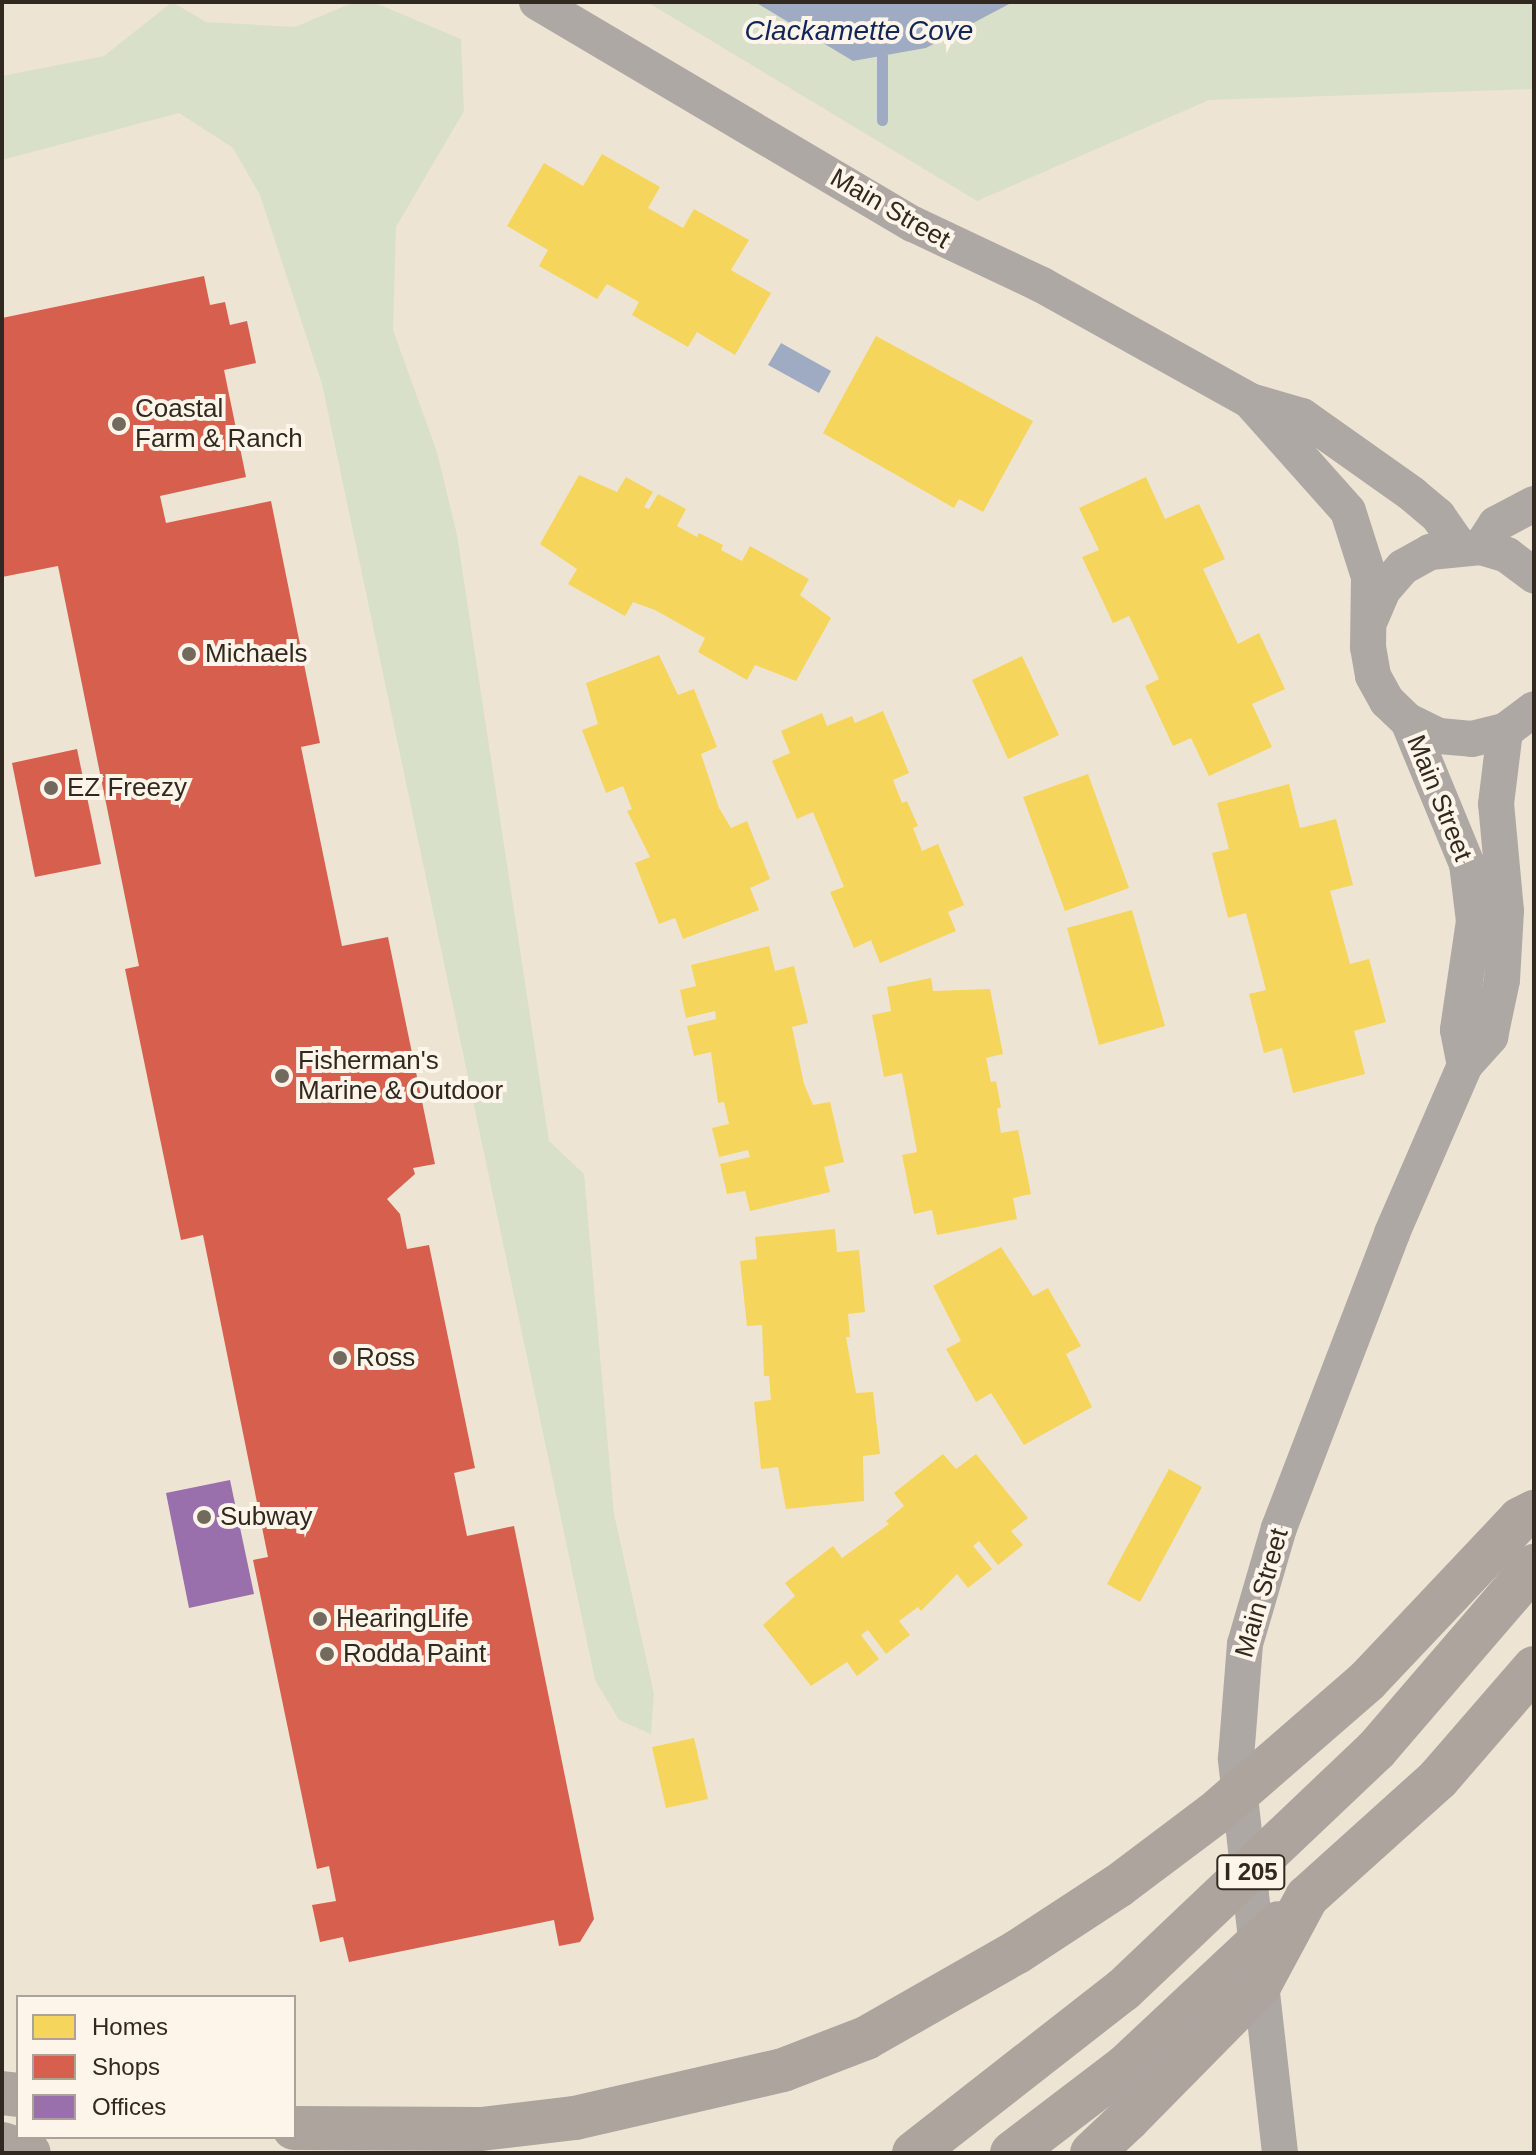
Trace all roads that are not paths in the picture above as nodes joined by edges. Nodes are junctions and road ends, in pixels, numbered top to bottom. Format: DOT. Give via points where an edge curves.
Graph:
graph roads {
  1 [pos="537,2"];
  2 [pos="1250,401"];
  3 [pos="1534,504"];
  4 [pos="1470,546"];
  5 [pos="1534,575"];
  6 [pos="1371,618"];
  7 [pos="1534,709"];
  8 [pos="1408,721"];
  9 [pos="1505,731"];
  10 [pos="1465,1065"];
  11 [pos="1534,1512"];
  12 [pos="1534,1566"];
  13 [pos="1534,1668"];
  14 [pos="1307,1897"];
  15 [pos="296,2128"];
  16 [pos="2,2144"];
  17 [pos="29,2153"];
  18 [pos="914,2153"];
  19 [pos="1012,2153"];
  20 [pos="1092,2153"];
  21 [pos="1280,2153"];
  1 -- 2 [label="street, Main Street" via="913,224 1042,285"];
  2 -- 4 [label="street, Main Street" via="1302,416 1349,446"];
  2 -- 6 [label="street, Main Street" via="1348,511 1369,577"];
  3 -- 4 [label="street" via="1496,524"];
  4 -- 5 [label="street" via="1507,555"];
  4 -- 6 [label="street, Main Street" via="1430,552 1403,567 1383,590"];
  6 -- 8 [label="street, Main Street" via="1373,676 1387,701"];
  7 -- 9 [label="street, Main Street"];
  8 -- 9 [label="street, Main Street" via="1439,736 1472,739"];
  8 -- 10 [label="street, Main Street" via="1467,864 1474,921 1458,1030"];
  9 -- 10 [label="street, Main Street" via="1496,804 1506,911 1502,980 1490,1037"];
  10 -- 21 [label="street, Main Street" via="1392,1233 1279,1528 1245,1644 1235,1725 1239,1799"];
  11 -- 15 [label="highway, bridge" via="1520,1519 1367,1681 1214,1814 1118,1886 866,2038 769,2074 575,2118 481,2129"];
  12 -- 18 [label="highway, I 205, bridge" via="1376,1750 1123,1990"];
  13 -- 14 [label="highway, I 205" via="1438,1779"];
  14 -- 19 [label="highway, I 205, bridge" via="1126,2066"];
  14 -- 20 [label="highway, bridge" via="1259,1986"];
  16 -- 17 [label="highway"];
}
